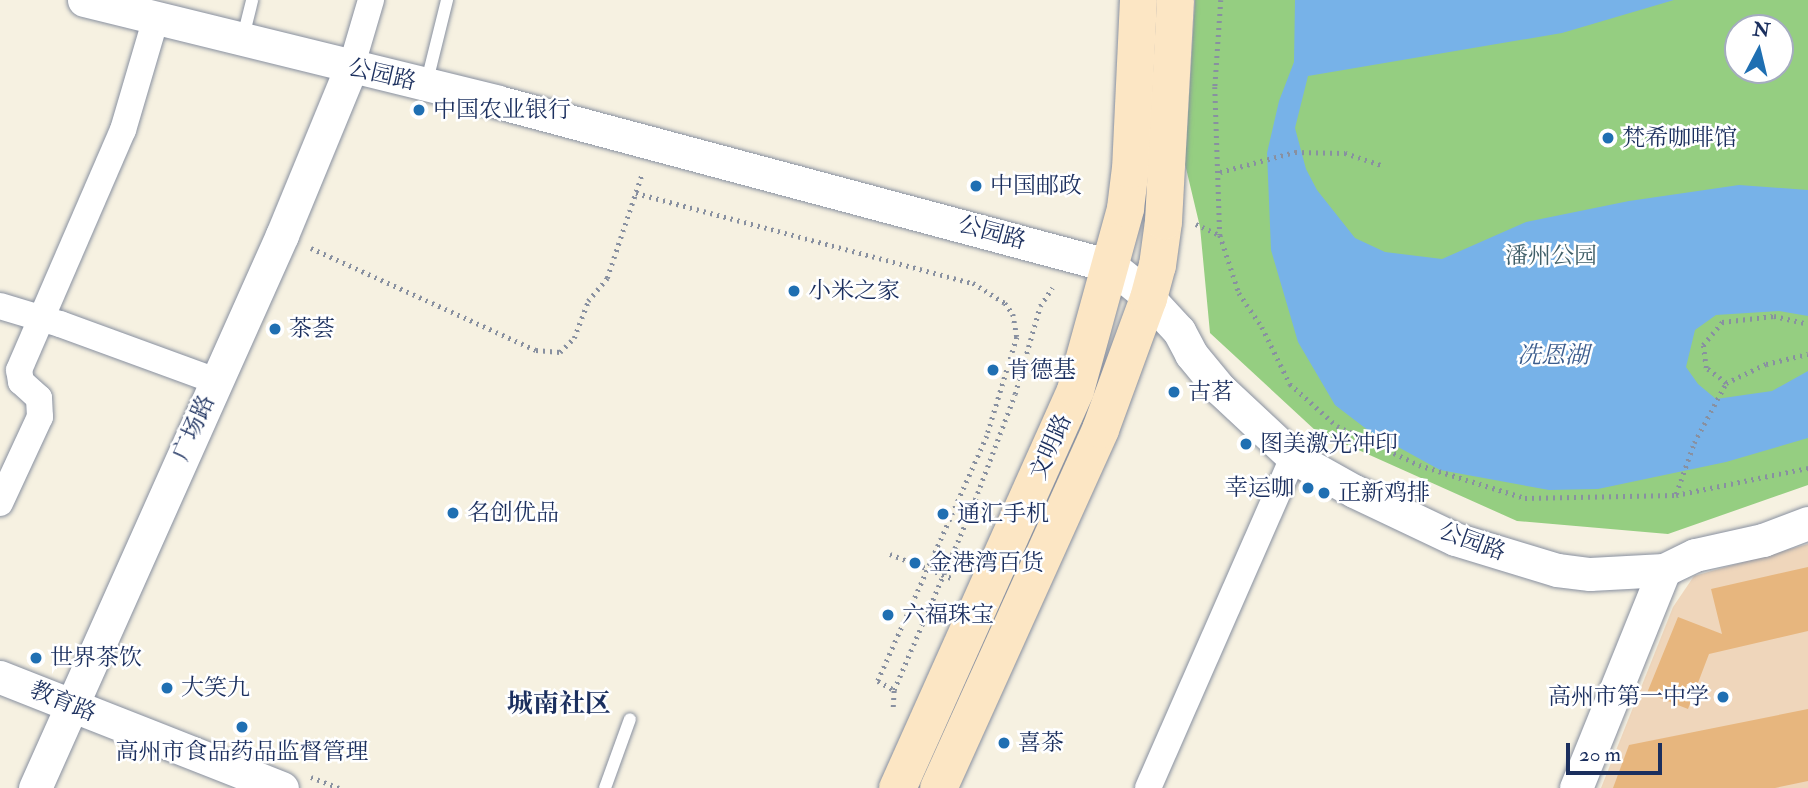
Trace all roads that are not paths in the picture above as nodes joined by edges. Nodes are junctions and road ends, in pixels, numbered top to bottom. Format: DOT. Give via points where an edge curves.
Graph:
graph roads {
  1 [pos="83,0"];
  2 [pos="252,0"];
  3 [pos="371,0"];
  4 [pos="447,0"];
  5 [pos="1139,0"];
  6 [pos="1175,0"];
  7 [pos="156,18"];
  8 [pos="243,40"];
  9 [pos="351,68"];
  10 [pos="426,85"];
  11 [pos="1111,266"];
  12 [pos="1148,298"];
  13 [pos="0,306"];
  14 [pos="42,320"];
  15 [pos="216,381"];
  16 [pos="1293,457"];
  17 [pos="0,503"];
  18 [pos="1808,523"];
  19 [pos="1664,570"];
  20 [pos="0,677"];
  21 [pos="70,705"];
  22 [pos="629,719"];
  23 [pos="292,780"];
  24 [pos="35,788"];
  25 [pos="604,788"];
  26 [pos="897,788"];
  27 [pos="938,788"];
  28 [pos="1148,788"];
  29 [pos="1576,788"];
  1 -- 7 [label="street, 公园路"];
  2 -- 8 [label="lane"];
  3 -- 9 [label="street"];
  4 -- 10 [label="lane"];
  5 -- 11 [label="main road, 文明路" via="1130,169"];
  6 -- 12 [label="main road, 文明路" via="1163,221"];
  7 -- 8 [label="street, 公园路"];
  7 -- 14 [label="street" via="123,130"];
  8 -- 9 [label="street, 公园路"];
  9 -- 10 [label="street, 公园路"];
  9 -- 15 [label="street, 广场路"];
  10 -- 11 [label="street, 公园路"];
  11 -- 12 [label="street, 公园路"];
  11 -- 26 [label="main road, 文明路" via="1075,390"];
  12 -- 16 [label="street, 公园路" via="1220,389"];
  12 -- 27 [label="main road, 文明路" via="1101,429"];
  13 -- 14 [label="street"];
  14 -- 15 [label="street"];
  14 -- 17 [label="street" via="19,375 39,398 40,417"];
  15 -- 21 [label="street, 广场路"];
  16 -- 19 [label="street, 公园路" via="1454,539 1557,570 1590,574"];
  16 -- 28 [label="street"];
  18 -- 19 [label="street, 公园路" via="1763,540 1695,555"];
  19 -- 29 [label="street"];
  20 -- 21 [label="street, 教育路"];
  21 -- 23 [label="street, 教育路"];
  21 -- 24 [label="street, 广场路"];
  22 -- 25 [label="lane"];
}
